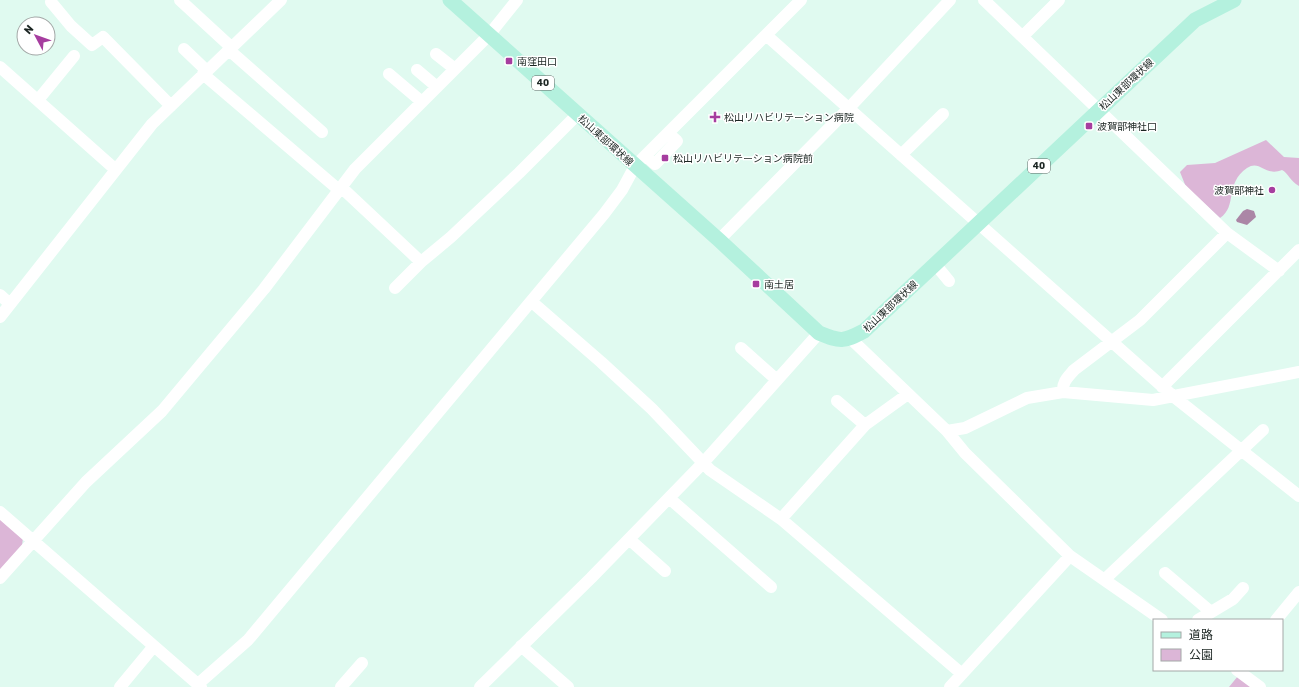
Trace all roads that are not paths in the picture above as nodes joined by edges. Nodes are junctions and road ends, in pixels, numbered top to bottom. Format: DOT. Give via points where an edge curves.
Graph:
graph roads {
  1 [pos="180,0"];
  2 [pos="281,0"];
  3 [pos="450,0"];
  4 [pos="517,0"];
  5 [pos="801,0"];
  6 [pos="950,0"];
  7 [pos="984,0"];
  8 [pos="1059,0"];
  9 [pos="1234,0"];
  10 [pos="50,2"];
  11 [pos="489,35"];
  12 [pos="766,35"];
  13 [pos="1023,36"];
  14 [pos="184,49"];
  15 [pos="230,49"];
  16 [pos="436,54"];
  17 [pos="74,56"];
  18 [pos="0,67"];
  19 [pos="454,69"];
  20 [pos="418,70"];
  21 [pos="205,73"];
  22 [pos="389,74"];
  23 [pos="437,87"];
  24 [pos="38,100"];
  25 [pos="422,102"];
  26 [pos="171,106"];
  27 [pos="849,108"];
  28 [pos="1100,109"];
  29 [pos="578,114"];
  30 [pos="943,114"];
  31 [pos="322,132"];
  32 [pos="901,155"];
  33 [pos="640,161"];
  34 [pos="116,170"];
  35 [pos="340,189"];
  36 [pos="978,223"];
  37 [pos="1228,233"];
  38 [pos="719,240"];
  39 [pos="1299,250"];
  40 [pos="421,262"];
  41 [pos="935,264"];
  42 [pos="1279,271"];
  43 [pos="949,281"];
  44 [pos="395,288"];
  45 [pos="0,295"];
  46 [pos="532,302"];
  47 [pos="10,304"];
  48 [pos="0,317"];
  49 [pos="819,333"];
  50 [pos="850,338"];
  51 [pos="1112,342"];
  52 [pos="741,348"];
  53 [pos="1299,372"];
  54 [pos="778,380"];
  55 [pos="1162,387"];
  56 [pos="1063,392"];
  57 [pos="908,394"];
  58 [pos="1173,396"];
  59 [pos="837,401"];
  60 [pos="864,425"];
  61 [pos="1264,430"];
  62 [pos="947,431"];
  63 [pos="1242,450"];
  64 [pos="703,463"];
  65 [pos="1299,496"];
  66 [pos="669,498"];
  67 [pos="0,512"];
  68 [pos="781,519"];
  69 [pos="629,539"];
  70 [pos="32,541"];
  71 [pos="1070,556"];
  72 [pos="665,571"];
  73 [pos="1165,573"];
  74 [pos="0,578"];
  75 [pos="1104,580"];
  76 [pos="771,587"];
  77 [pos="1243,588"];
  78 [pos="1299,592"];
  79 [pos="1211,612"];
  80 [pos="1161,619"];
  81 [pos="1200,619"];
  82 [pos="1277,619"];
  83 [pos="154,646"];
  84 [pos="521,646"];
  85 [pos="362,663"];
  86 [pos="1238,671"];
  87 [pos="962,674"];
  88 [pos="199,685"];
  89 [pos="120,687"];
  90 [pos="341,687"];
  91 [pos="480,687"];
  92 [pos="568,687"];
  93 [pos="950,687"];
  94 [pos="1260,687"];
  1 -- 15 [label="street"];
  2 -- 15 [label="street"];
  3 -- 11 [label="main road, 松山東部環状線 / 40"];
  4 -- 11 [label="street"];
  5 -- 12 [label="street"];
  6 -- 27 [label="street"];
  7 -- 13 [label="street"];
  8 -- 13 [label="street"];
  9 -- 28 [label="main road, 松山東部環状線 / 40" via="1195,20"];
  10 -- 26 [label="street" via="92,45 103,37"];
  11 -- 19 [label="street"];
  11 -- 29 [label="main road, 松山東部環状線 / 40"];
  12 -- 27 [label="street"];
  12 -- 33 [label="street"];
  13 -- 28 [label="street"];
  14 -- 21 [label="street"];
  15 -- 21 [label="street"];
  15 -- 31 [label="street"];
  16 -- 19 [label="street"];
  17 -- 24 [label="street"];
  18 -- 24 [label="street"];
  19 -- 23 [label="street"];
  20 -- 23 [label="street"];
  21 -- 26 [label="street"];
  21 -- 35 [label="street"];
  22 -- 25 [label="street"];
  23 -- 25 [label="street"];
  24 -- 34 [label="street"];
  25 -- 35 [label="street" via="355,169"];
  26 -- 34 [label="street" via="152,124"];
  27 -- 32 [label="street"];
  27 -- 38 [label="street"];
  28 -- 36 [label="main road, 松山東部環状線 / 40"];
  28 -- 37 [label="street"];
  29 -- 33 [label="main road, 松山東部環状線 / 40"];
  29 -- 40 [label="street" via="451,237"];
  30 -- 32 [label="street"];
  32 -- 36 [label="street"];
  33 -- 38 [label="main road, 松山東部環状線 / 40"];
  33 -- 46 [label="street" via="604,214"];
  34 -- 47 [label="street"];
  35 -- 40 [label="street"];
  35 -- 70 [label="street" via="264,289 162,411 86,482"];
  36 -- 41 [label="main road, 松山東部環状線 / 40"];
  36 -- 51 [label="street"];
  37 -- 42 [label="street"];
  37 -- 51 [label="street" via="1140,320"];
  38 -- 49 [label="main road, 松山東部環状線 / 40"];
  39 -- 42 [label="street"];
  40 -- 44 [label="street"];
  41 -- 43 [label="street"];
  41 -- 50 [label="main road, 松山東部環状線 / 40" via="864,331"];
  42 -- 55 [label="street"];
  45 -- 47 [label="street"];
  46 -- 64 [label="street" via="652,410"];
  46 -- 88 [label="street" via="248,640"];
  47 -- 48 [label="street"];
  49 -- 50 [label="main road, 松山東部環状線 / 40" via="837,340"];
  49 -- 54 [label="street"];
  50 -- 57 [label="street"];
  51 -- 55 [label="street"];
  51 -- 56 [label="street" via="1074,370 1065,380"];
  52 -- 54 [label="street"];
  53 -- 58 [label="street"];
  54 -- 64 [label="street"];
  55 -- 58 [label="street"];
  56 -- 58 [label="street" via="1153,400"];
  56 -- 62 [label="street" via="1027,398 965,428"];
  57 -- 60 [label="street"];
  57 -- 62 [label="street"];
  58 -- 63 [label="street"];
  59 -- 60 [label="street"];
  60 -- 68 [label="street"];
  61 -- 63 [label="street"];
  62 -- 71 [label="street" via="965,453"];
  63 -- 65 [label="street"];
  63 -- 75 [label="street"];
  64 -- 66 [label="street"];
  64 -- 68 [label="street"];
  66 -- 69 [label="street"];
  66 -- 76 [label="street"];
  67 -- 70 [label="street"];
  68 -- 87 [label="street"];
  69 -- 72 [label="street"];
  69 -- 84 [label="street"];
  70 -- 74 [label="street"];
  70 -- 83 [label="street"];
  71 -- 75 [label="street"];
  71 -- 87 [label="street"];
  73 -- 79 [label="street"];
  75 -- 80 [label="street"];
  77 -- 79 [label="street" via="1233,599"];
  78 -- 82 [label="street"];
  79 -- 81 [label="street"];
  83 -- 88 [label="street"];
  83 -- 89 [label="street"];
  84 -- 91 [label="street"];
  84 -- 92 [label="street"];
  85 -- 90 [label="street"];
  86 -- 94 [label="street"];
  87 -- 93 [label="street"];
}
